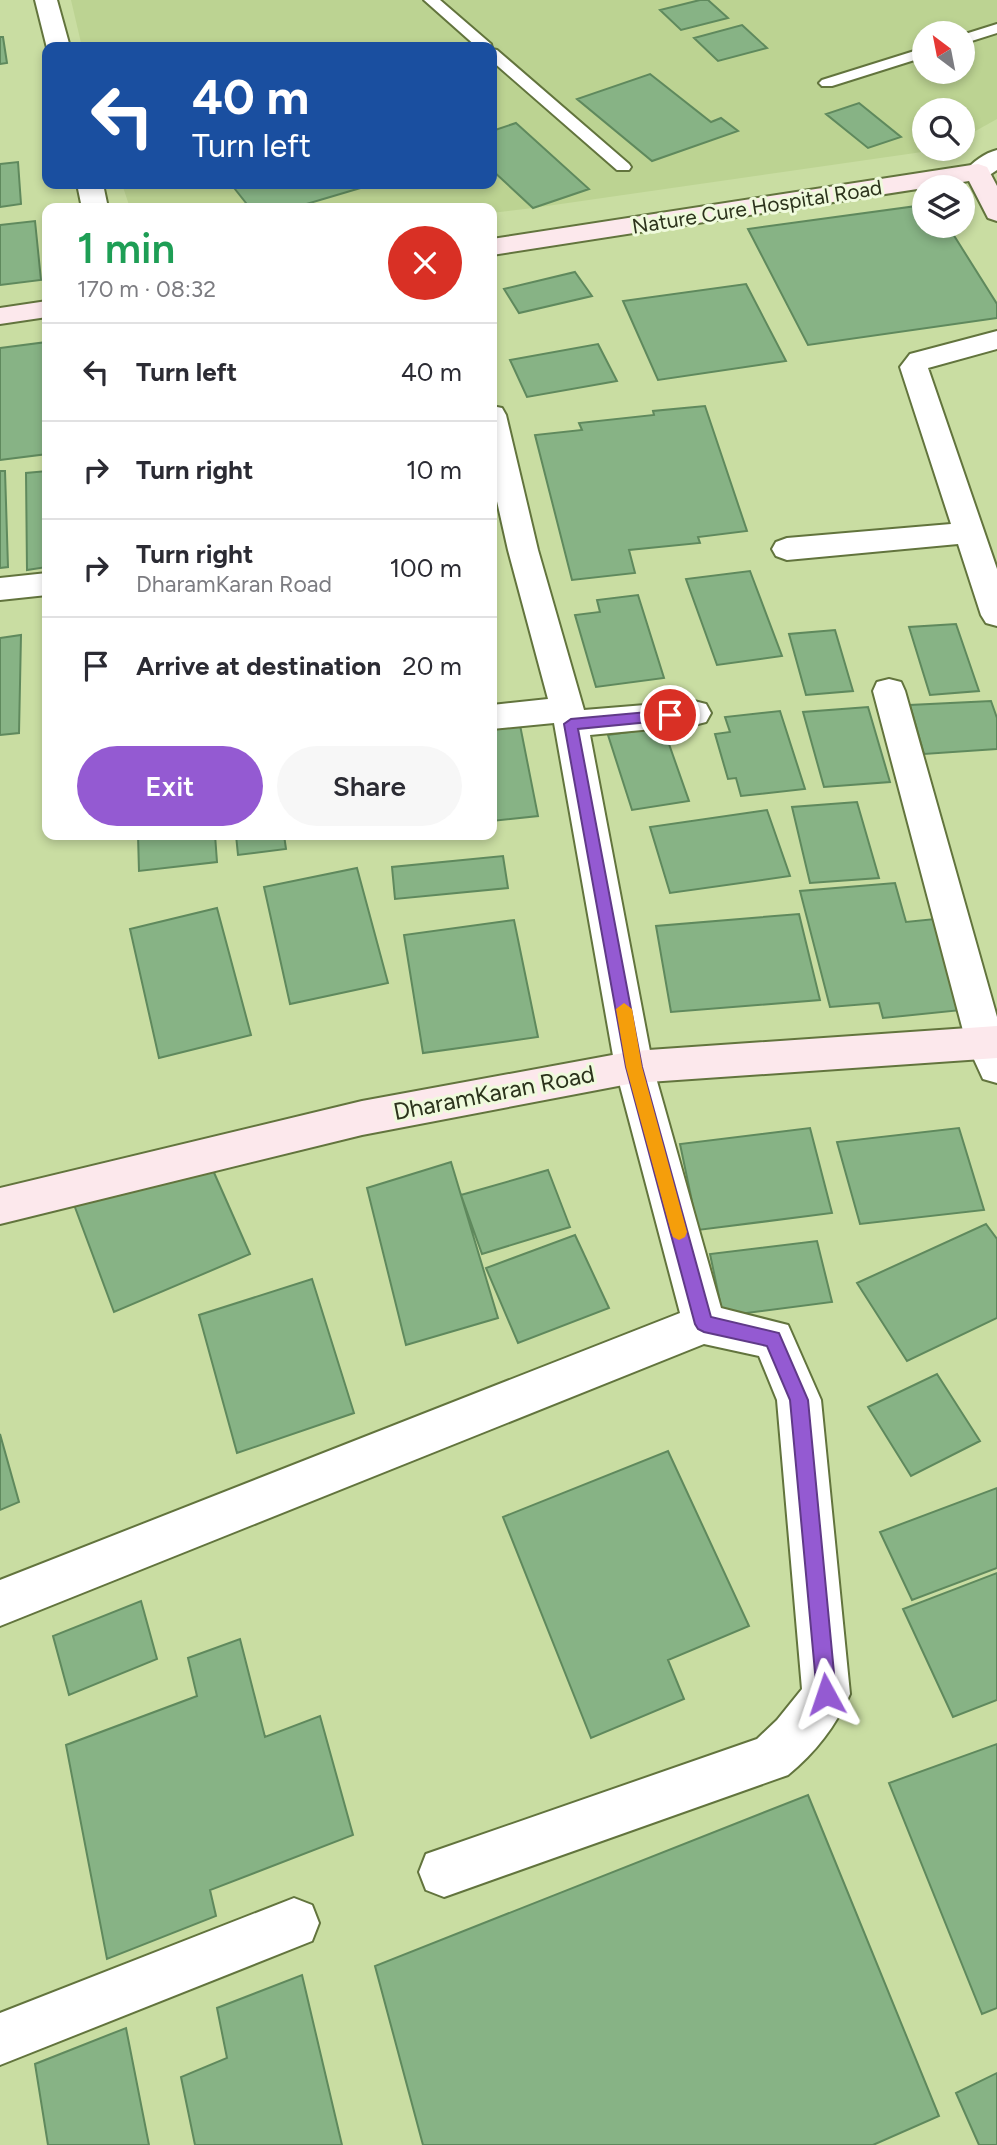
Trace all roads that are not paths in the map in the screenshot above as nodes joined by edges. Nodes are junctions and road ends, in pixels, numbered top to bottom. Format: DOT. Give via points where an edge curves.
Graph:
graph roads {
  1 [pos="46,0"];
  2 [pos="431,0"];
  3 [pos="997,29"];
  4 [pos="975,36"];
  5 [pos="57,42"];
  6 [pos="479,42"];
  7 [pos="912,56"];
  8 [pos="497,57"];
  9 [pos="827,83"];
  10 [pos="988,165"];
  11 [pos="623,167"];
  12 [pos="997,213"];
  13 [pos="497,246"];
  14 [pos="42,310"];
  15 [pos="0,316"];
  16 [pos="997,340"];
  17 [pos="497,461"];
  18 [pos="970,533"];
  19 [pos="787,548"];
  20 [pos="507,552"];
  21 [pos="42,585"];
  22 [pos="0,589"];
  23 [pos="997,615"];
  24 [pos="889,691"];
  25 [pos="694,713"];
  26 [pos="497,717"];
  27 [pos="568,717"];
  28 [pos="993,1051"];
  29 [pos="634,1067"];
  30 [pos="0,1206"];
  31 [pos="704,1324"];
  32 [pos="0,1603"];
  33 [pos="444,1872"];
  34 [pos="294,1923"];
  35 [pos="0,2039"];
  1 -- 5 [label="street"];
  2 -- 6 [label="lane"];
  3 -- 4 [label="lane"];
  7 -- 9 [label="lane"];
  8 -- 11 [label="lane"];
  10 -- 12 [label="street, Nature Cure Hospital Road"];
  10 -- 13 [label="street, Nature Cure Hospital Road"];
  14 -- 15 [label="street"];
  16 -- 18 [label="street" via="920,360 914,367"];
  17 -- 20 [label="street"];
  18 -- 19 [label="street"];
  18 -- 23 [label="street"];
  20 -- 27 [label="street"];
  21 -- 22 [label="street"];
  24 -- 28 [label="street"];
  25 -- 27 [label="street"];
  26 -- 27 [label="street"];
  27 -- 29 [label="street"];
  28 -- 29 [label="street, DharamKaran Road"];
  29 -- 30 [label="street, DharamKaran Road" via="362,1118"];
  29 -- 31 [label="street"];
  31 -- 32 [label="street"];
  31 -- 33 [label="street" via="773,1339 799,1400 826,1694 796,1736 771,1758"];
  34 -- 35 [label="street"];
}
